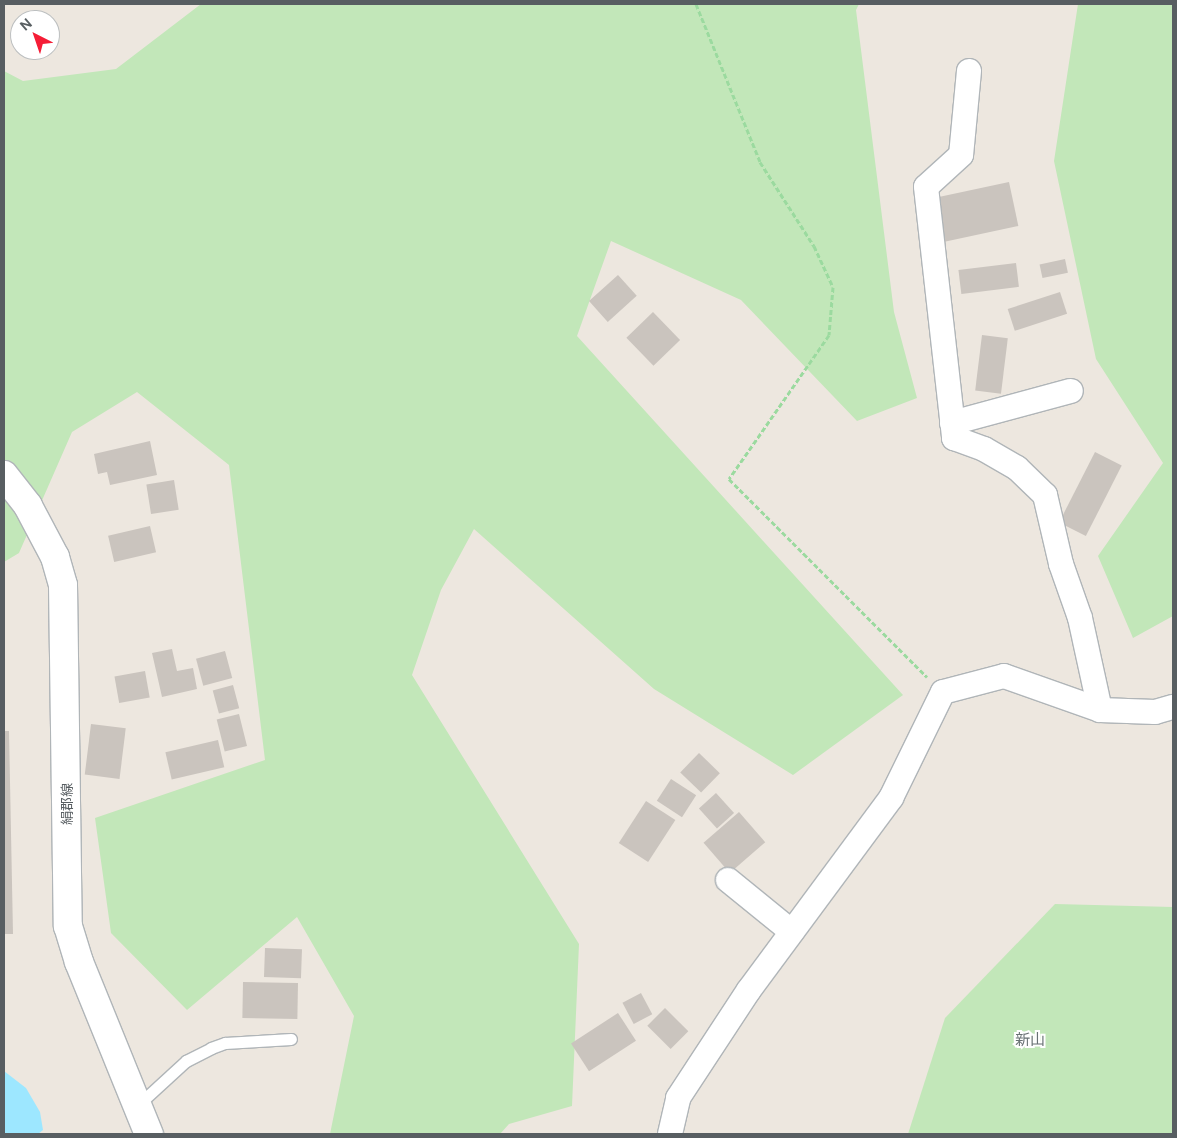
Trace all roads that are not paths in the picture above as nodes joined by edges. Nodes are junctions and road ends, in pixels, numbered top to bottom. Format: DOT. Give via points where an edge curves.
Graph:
graph roads {
  1 [pos="969,72"];
  2 [pos="1071,390"];
  3 [pos="952,423"];
  4 [pos="4,475"];
  5 [pos="1173,707"];
  6 [pos="1100,710"];
  7 [pos="728,880"];
  8 [pos="792,932"];
  9 [pos="291,1039"];
  10 [pos="142,1114"];
  11 [pos="670,1134"];
  1 -- 3 [label="street" via="961,155 926,187"];
  2 -- 3 [label="street"];
  3 -- 6 [label="street" via="954,438 984,449 1017,468 1045,495 1061,564 1080,618"];
  4 -- 10 [label="main road, 絹郡線" via="28,506 55,557 63,585 68,926 79,962"];
  5 -- 6 [label="street" via="1155,712"];
  6 -- 8 [label="street" via="1004,676 942,692 891,798"];
  7 -- 8 [label="street"];
  8 -- 11 [label="street" via="678,1098"];
  9 -- 10 [label="lane" via="225,1043 211,1048 186,1061"];
}
